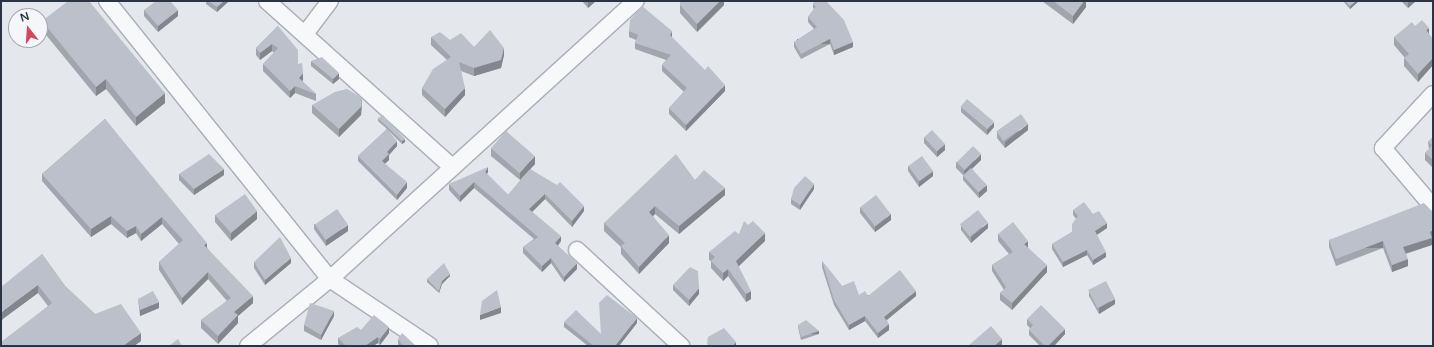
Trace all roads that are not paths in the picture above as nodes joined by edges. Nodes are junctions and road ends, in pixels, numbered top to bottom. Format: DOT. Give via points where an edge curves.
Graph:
graph roads {
  1 [pos="107,1"];
  2 [pos="267,1"];
  3 [pos="330,1"];
  4 [pos="635,1"];
  5 [pos="305,34"];
  6 [pos="1433,94"];
  7 [pos="452,167"];
  8 [pos="1433,207"];
  9 [pos="577,250"];
  10 [pos="330,279"];
  11 [pos="248,346"];
  12 [pos="430,346"];
  13 [pos="680,346"];
  1 -- 10 [label="street"];
  2 -- 5 [label="street"];
  3 -- 5 [label="street"];
  4 -- 7 [label="street"];
  5 -- 7 [label="street"];
  6 -- 8 [label="street" via="1383,148"];
  7 -- 10 [label="street"];
  9 -- 13 [label="street"];
  10 -- 11 [label="street"];
  10 -- 12 [label="street"];
}
